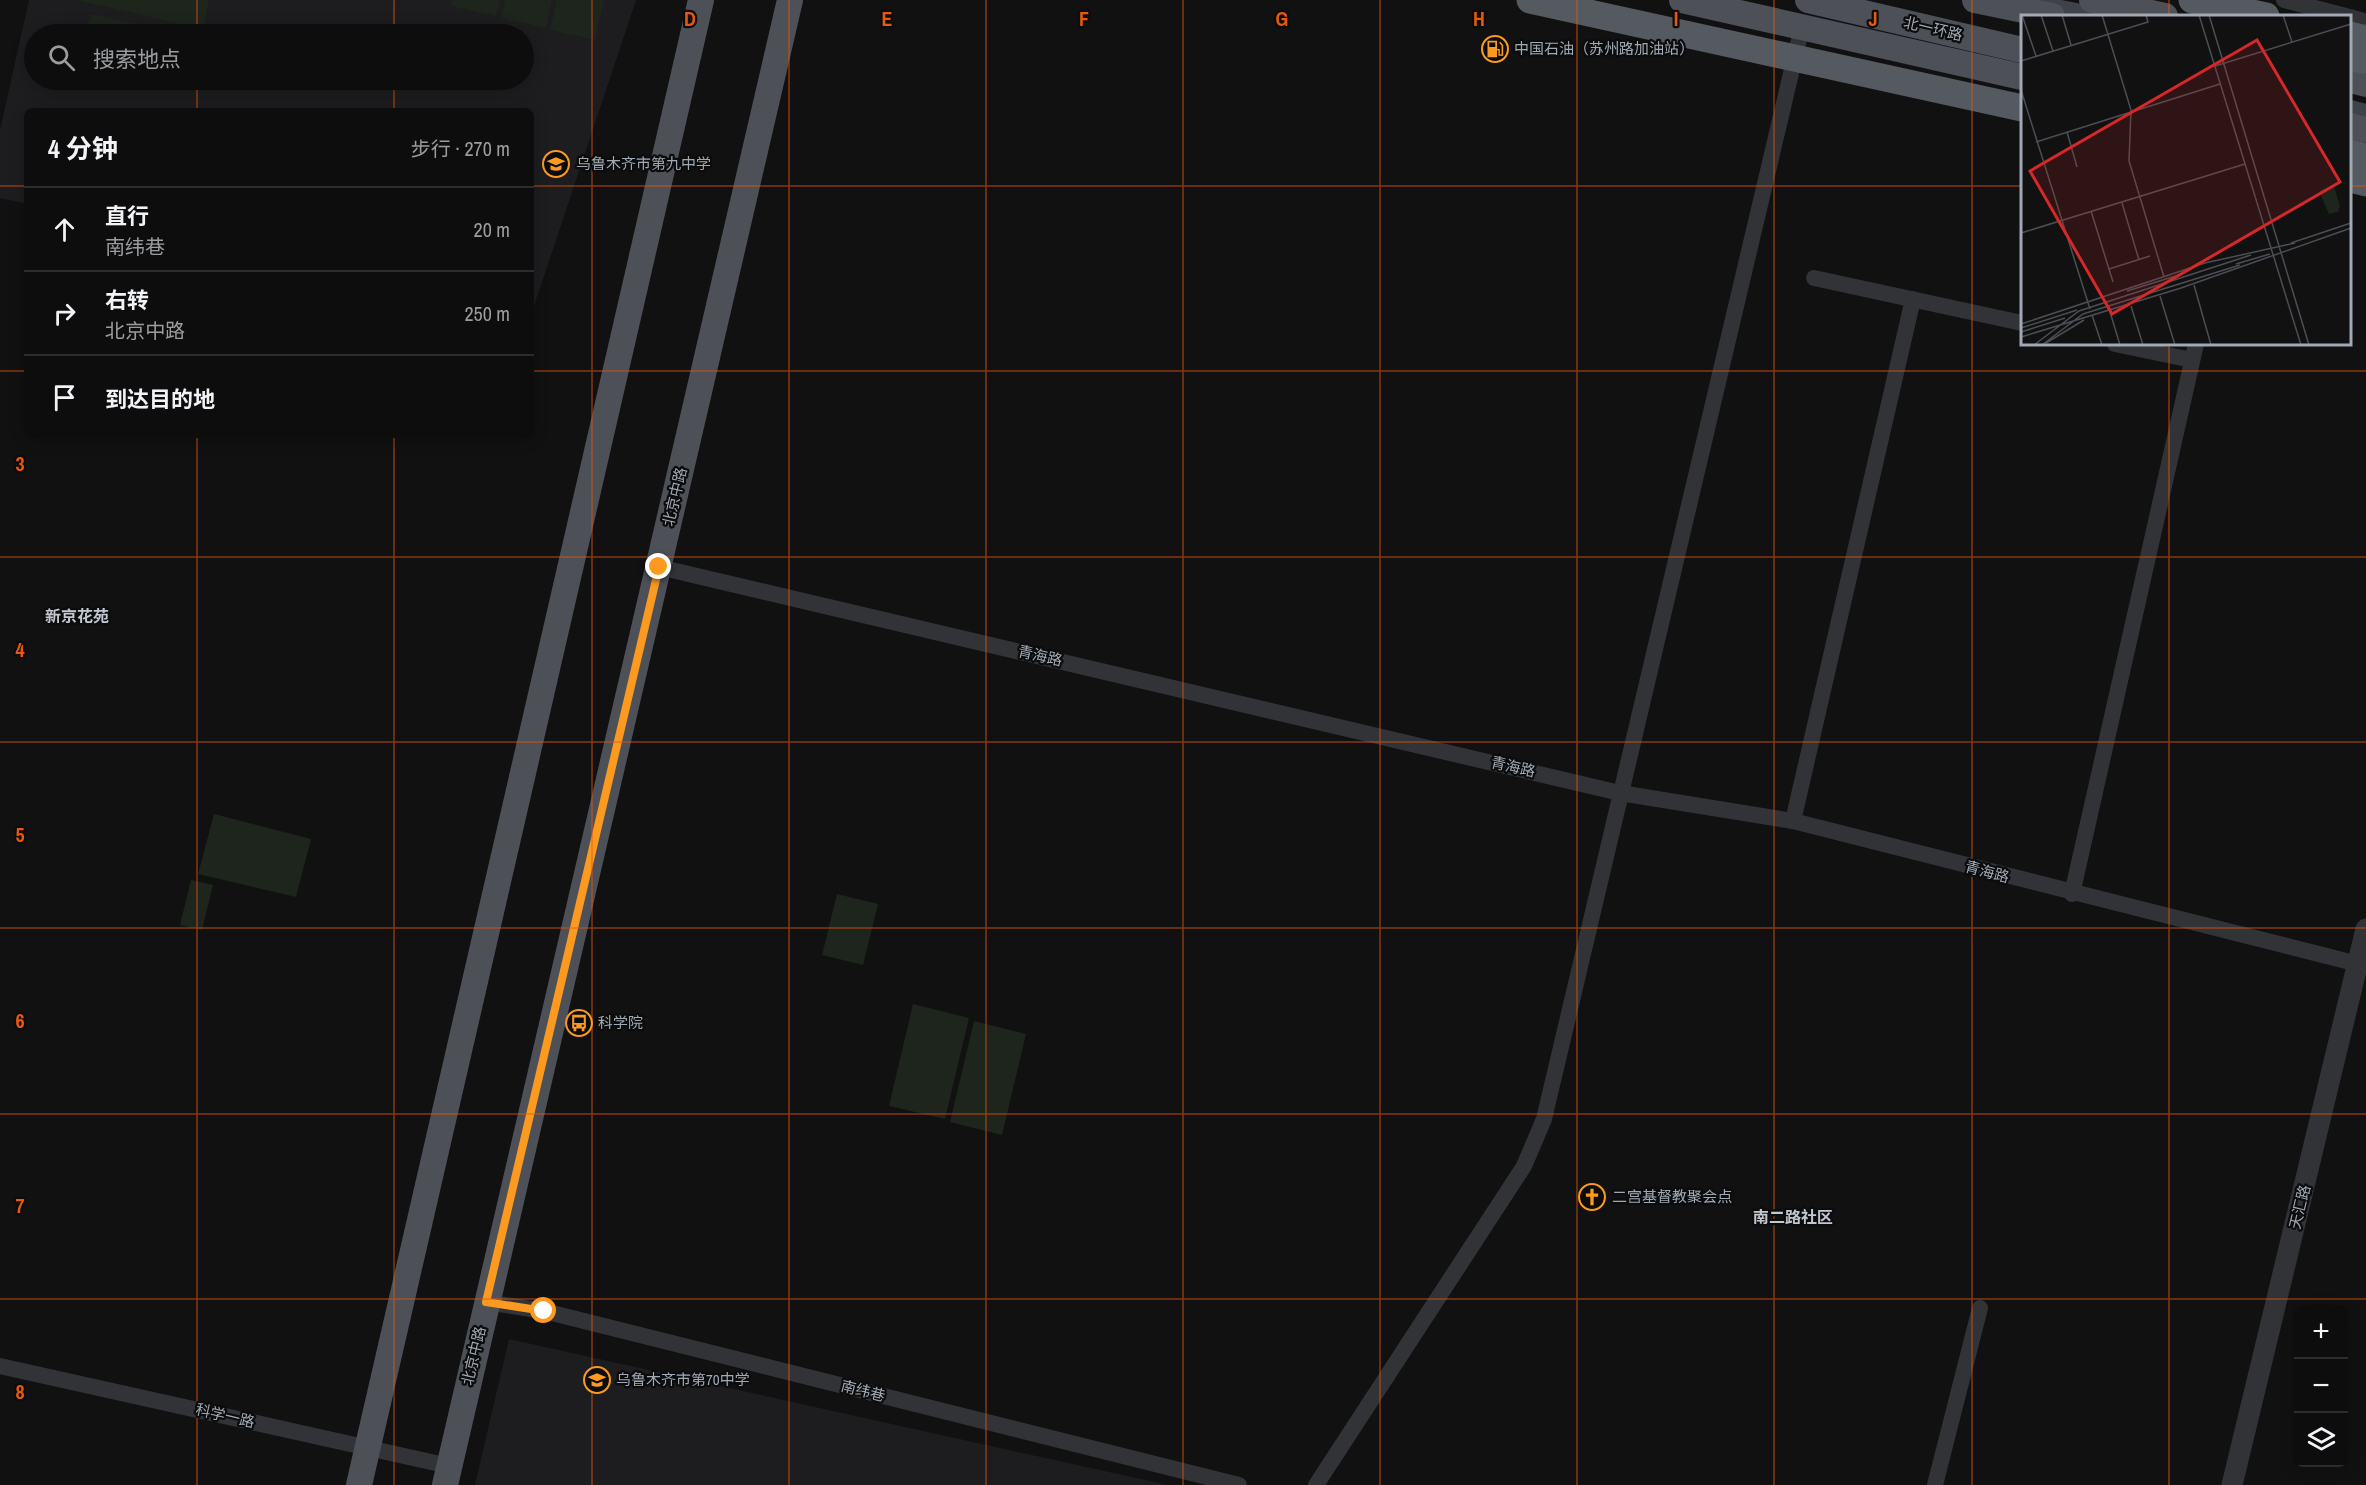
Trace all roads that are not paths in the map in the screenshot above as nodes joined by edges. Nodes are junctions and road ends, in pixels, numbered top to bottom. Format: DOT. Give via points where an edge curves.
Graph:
graph roads {
  1 [pos="701,0"];
  2 [pos="790,0"];
  3 [pos="1530,0"];
  4 [pos="1682,0"];
  5 [pos="1808,0"];
  6 [pos="1818,0"];
  7 [pos="1975,0"];
  8 [pos="2009,0"];
  9 [pos="2092,0"];
  10 [pos="2192,0"];
  11 [pos="2283,0"];
  12 [pos="2047,15"];
  13 [pos="2081,15"];
  14 [pos="2160,15"];
  15 [pos="2261,15"];
  16 [pos="2340,15"];
  17 [pos="2351,18"];
  18 [pos="2366,22"];
  19 [pos="1802,27"];
  20 [pos="2351,35"];
  21 [pos="2366,39"];
  22 [pos="2021,43"];
  23 [pos="2021,50"];
  24 [pos="2351,58"];
  25 [pos="2366,61"];
  26 [pos="2351,73"];
  27 [pos="2366,76"];
  28 [pos="2021,77"];
  29 [pos="2351,80"];
  30 [pos="2366,84"];
  31 [pos="2021,108"];
  32 [pos="2351,111"];
  33 [pos="2366,115"];
  34 [pos="2351,126"];
  35 [pos="2366,130"];
  36 [pos="2351,148"];
  37 [pos="2366,149"];
  38 [pos="2351,153"];
  39 [pos="2366,157"];
  40 [pos="2351,179"];
  41 [pos="2366,183"];
  42 [pos="1815,278"];
  43 [pos="1913,299"];
  44 [pos="2021,323"];
  45 [pos="2120,345"];
  46 [pos="2196,345"];
  47 [pos="2192,360"];
  48 [pos="659,567"];
  49 [pos="1620,793"];
  50 [pos="1793,821"];
  51 [pos="2072,894"];
  52 [pos="2366,929"];
  53 [pos="2362,966"];
  54 [pos="486,1302"];
  55 [pos="1980,1308"];
  56 [pos="0,1366"];
  57 [pos="368,1449"];
  58 [pos="447,1475"];
  59 [pos="359,1485"];
  60 [pos="1239,1485"];
  61 [pos="1316,1485"];
  62 [pos="1935,1485"];
  63 [pos="2232,1485"];
  1 -- 57 [label="main road"];
  2 -- 48 [label="main road, 北京中路"];
  3 -- 31 [label="highway, bridge"];
  4 -- 19 [label="main road"];
  5 -- 23 [label="main road, 北一环路"];
  6 -- 22 [label="main road"];
  7 -- 12 [label="main road"];
  8 -- 13 [label="main road"];
  9 -- 14 [label="main road"];
  10 -- 15 [label="highway"];
  11 -- 16 [label="street"];
  17 -- 18 [label="street"];
  19 -- 28 [label="main road"];
  19 -- 49 [label="street"];
  20 -- 21 [label="highway"];
  24 -- 25 [label="highway"];
  26 -- 27 [label="main road"];
  29 -- 30 [label="main road"];
  32 -- 33 [label="main road"];
  34 -- 35 [label="main road"];
  36 -- 37 [label="main road"];
  38 -- 39 [label="highway"];
  40 -- 41 [label="highway"];
  42 -- 43 [label="street"];
  43 -- 44 [label="street"];
  43 -- 50 [label="street"];
  45 -- 47 [label="street"];
  46 -- 47 [label="street"];
  47 -- 51 [label="street"];
  48 -- 49 [label="street, 青海路"];
  48 -- 54 [label="main road, 北京中路"];
  49 -- 50 [label="street, 青海路"];
  49 -- 61 [label="street" via="1544,1119 1524,1166"];
  50 -- 51 [label="street, 青海路"];
  51 -- 53 [label="street, 青海路"];
  52 -- 53 [label="street, 天汇路"];
  53 -- 63 [label="street, 天汇路"];
  54 -- 58 [label="main road, 北京中路"];
  54 -- 60 [label="street, 南纬巷" via="544,1311"];
  55 -- 62 [label="street"];
  56 -- 57 [label="street, 科学一路"];
  57 -- 58 [label="street, 科学一路"];
  57 -- 59 [label="main road"];
}
